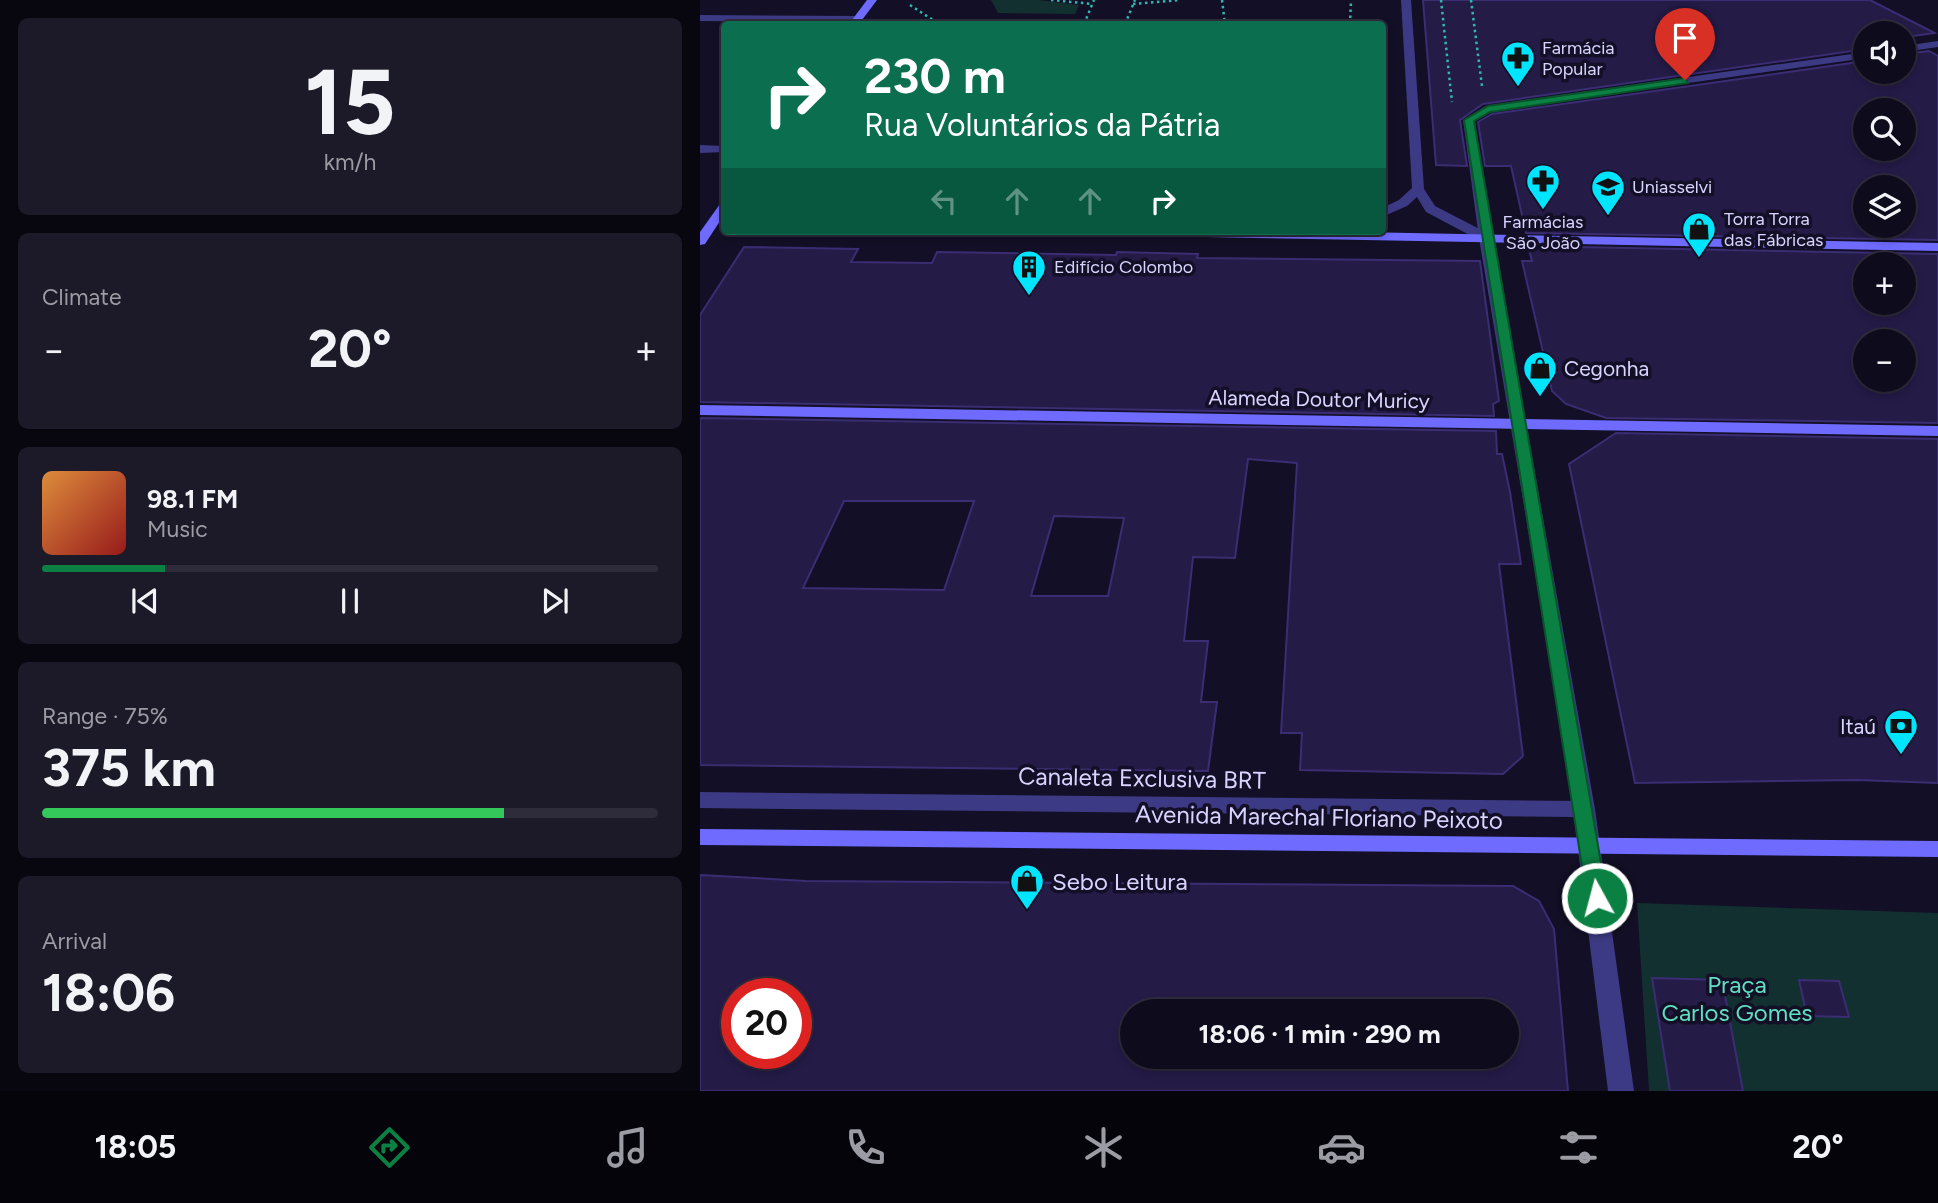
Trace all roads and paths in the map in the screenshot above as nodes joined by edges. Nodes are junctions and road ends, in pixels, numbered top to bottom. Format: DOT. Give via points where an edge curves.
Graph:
graph roads {
  1 [pos="872,0"];
  2 [pos="1051,0"];
  3 [pos="1180,0"];
  4 [pos="1222,0"];
  5 [pos="1351,0"];
  6 [pos="1406,0"];
  7 [pos="1441,0"];
  8 [pos="1471,0"];
  9 [pos="1093,2"];
  10 [pos="1134,2"];
  11 [pos="909,5"];
  12 [pos="700,18"];
  13 [pos="817,21"];
  14 [pos="857,21"];
  15 [pos="934,21"];
  16 [pos="1085,21"];
  17 [pos="1126,21"];
  18 [pos="1225,21"];
  19 [pos="1350,21"];
  20 [pos="1938,44"];
  21 [pos="1916,47"];
  22 [pos="1853,57"];
  23 [pos="1482,86"];
  24 [pos="1452,103"];
  25 [pos="700,149"];
  26 [pos="721,149"];
  27 [pos="1418,189"];
  28 [pos="1386,211"];
  29 [pos="712,224"];
  30 [pos="1301,235"];
  31 [pos="1486,238"];
  32 [pos="700,241"];
  33 [pos="1938,247"];
  34 [pos="700,410"];
  35 [pos="1518,423"];
  36 [pos="1938,430"];
  37 [pos="700,800"];
  38 [pos="1584,809"];
  39 [pos="700,837"];
  40 [pos="1590,846"];
  41 [pos="1938,849"];
  42 [pos="1621,1091"];
  1 -- 14 [label="street"];
  2 -- 9 [label="path"];
  3 -- 10 [label="path"];
  4 -- 18 [label="path"];
  5 -- 19 [label="path"];
  6 -- 27 [label="street"];
  7 -- 24 [label="path"];
  8 -- 23 [label="path"];
  9 -- 16 [label="path"];
  10 -- 17 [label="path"];
  11 -- 15 [label="path"];
  12 -- 13 [label="street"];
  20 -- 21 [label="street"];
  22 -- 31 [label="street" via="1496,108 1474,115 1469,120"];
  25 -- 26 [label="street"];
  27 -- 28 [label="street"];
  27 -- 31 [label="street" via="1430,209"];
  29 -- 32 [label="street"];
  30 -- 31 [label="street"];
  31 -- 33 [label="street"];
  31 -- 35 [label="street"];
  34 -- 35 [label="street, Alameda Doutor Muricy"];
  35 -- 36 [label="street, Alameda Doutor Muricy"];
  35 -- 38 [label="street"];
  37 -- 38 [label="street, Canaleta Exclusiva BRT"];
  38 -- 40 [label="street"];
  39 -- 40 [label="street, Avenida Marechal Floriano Peixoto"];
  40 -- 41 [label="street, Avenida Marechal Floriano Peixoto"];
  40 -- 42 [label="street"];
}
